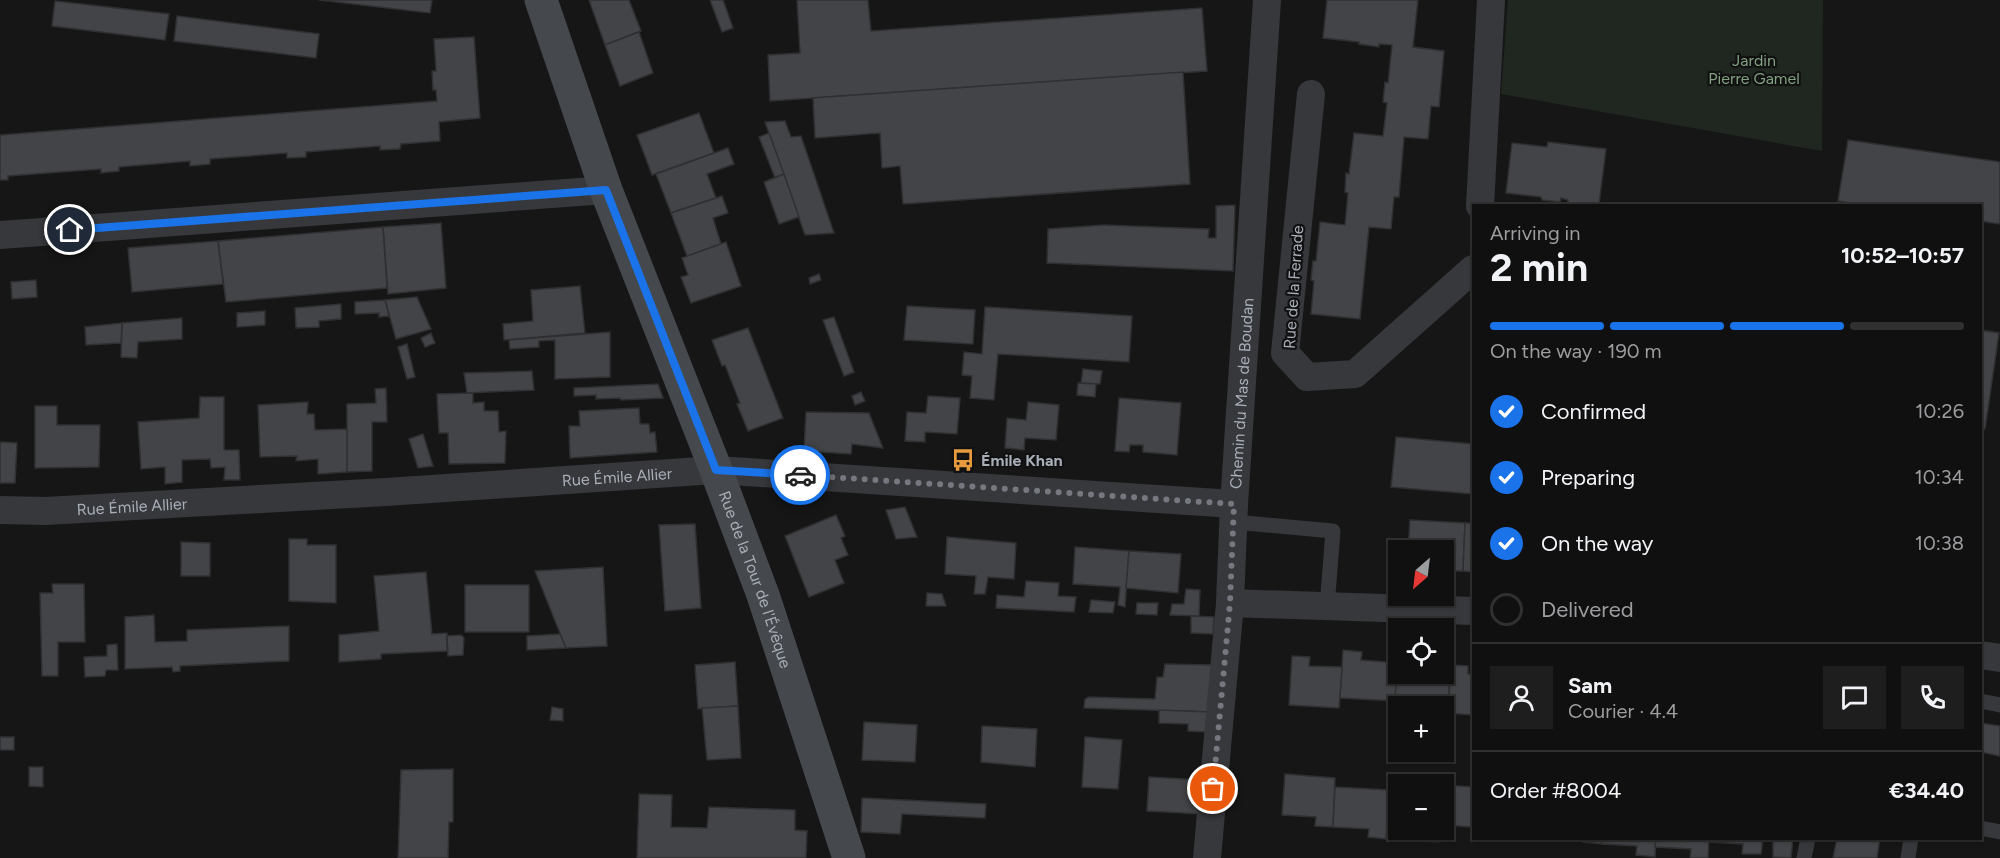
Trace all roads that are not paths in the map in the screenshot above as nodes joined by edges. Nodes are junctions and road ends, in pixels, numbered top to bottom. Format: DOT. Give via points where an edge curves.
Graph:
graph roads {
  1 [pos="541,0"];
  2 [pos="1267,0"];
  3 [pos="1491,0"];
  4 [pos="1311,94"];
  5 [pos="606,190"];
  6 [pos="1480,204"];
  7 [pos="0,235"];
  8 [pos="1472,270"];
  9 [pos="716,470"];
  10 [pos="0,510"];
  11 [pos="1234,513"];
  12 [pos="1230,603"];
  13 [pos="1327,607"];
  14 [pos="1472,611"];
  15 [pos="1982,655"];
  16 [pos="2000,658"];
  17 [pos="1982,701"];
  18 [pos="2000,705"];
  19 [pos="1982,828"];
  20 [pos="2000,832"];
  21 [pos="1808,840"];
  22 [pos="1911,840"];
  23 [pos="849,858"];
  24 [pos="1207,858"];
  25 [pos="1804,858"];
  26 [pos="1908,858"];
  1 -- 5 [label="street, Rue de la Tour de l'Évêque"];
  2 -- 11 [label="street, Chemin du Mas de Boudan"];
  3 -- 6 [label="street"];
  4 -- 8 [label="street, Rue de la Ferrade" via="1285,353 1307,377 1355,374"];
  5 -- 7 [label="street"];
  5 -- 9 [label="street, Rue de la Tour de l'Évêque"];
  9 -- 10 [label="street, Rue Émile Allier" via="56,510"];
  9 -- 11 [label="street, Rue Émile Allier"];
  9 -- 23 [label="street, Rue de la Tour de l'Évêque" via="763,595"];
  11 -- 12 [label="street, Chemin du Mas de Boudan"];
  11 -- 13 [label="lane" via="1333,531"];
  12 -- 13 [label="street"];
  12 -- 24 [label="street, Chemin du Mas de Boudan"];
  13 -- 14 [label="street"];
  15 -- 16 [label="street"];
  17 -- 18 [label="lane"];
  19 -- 20 [label="lane"];
  21 -- 25 [label="lane"];
  22 -- 26 [label="lane"];
}
